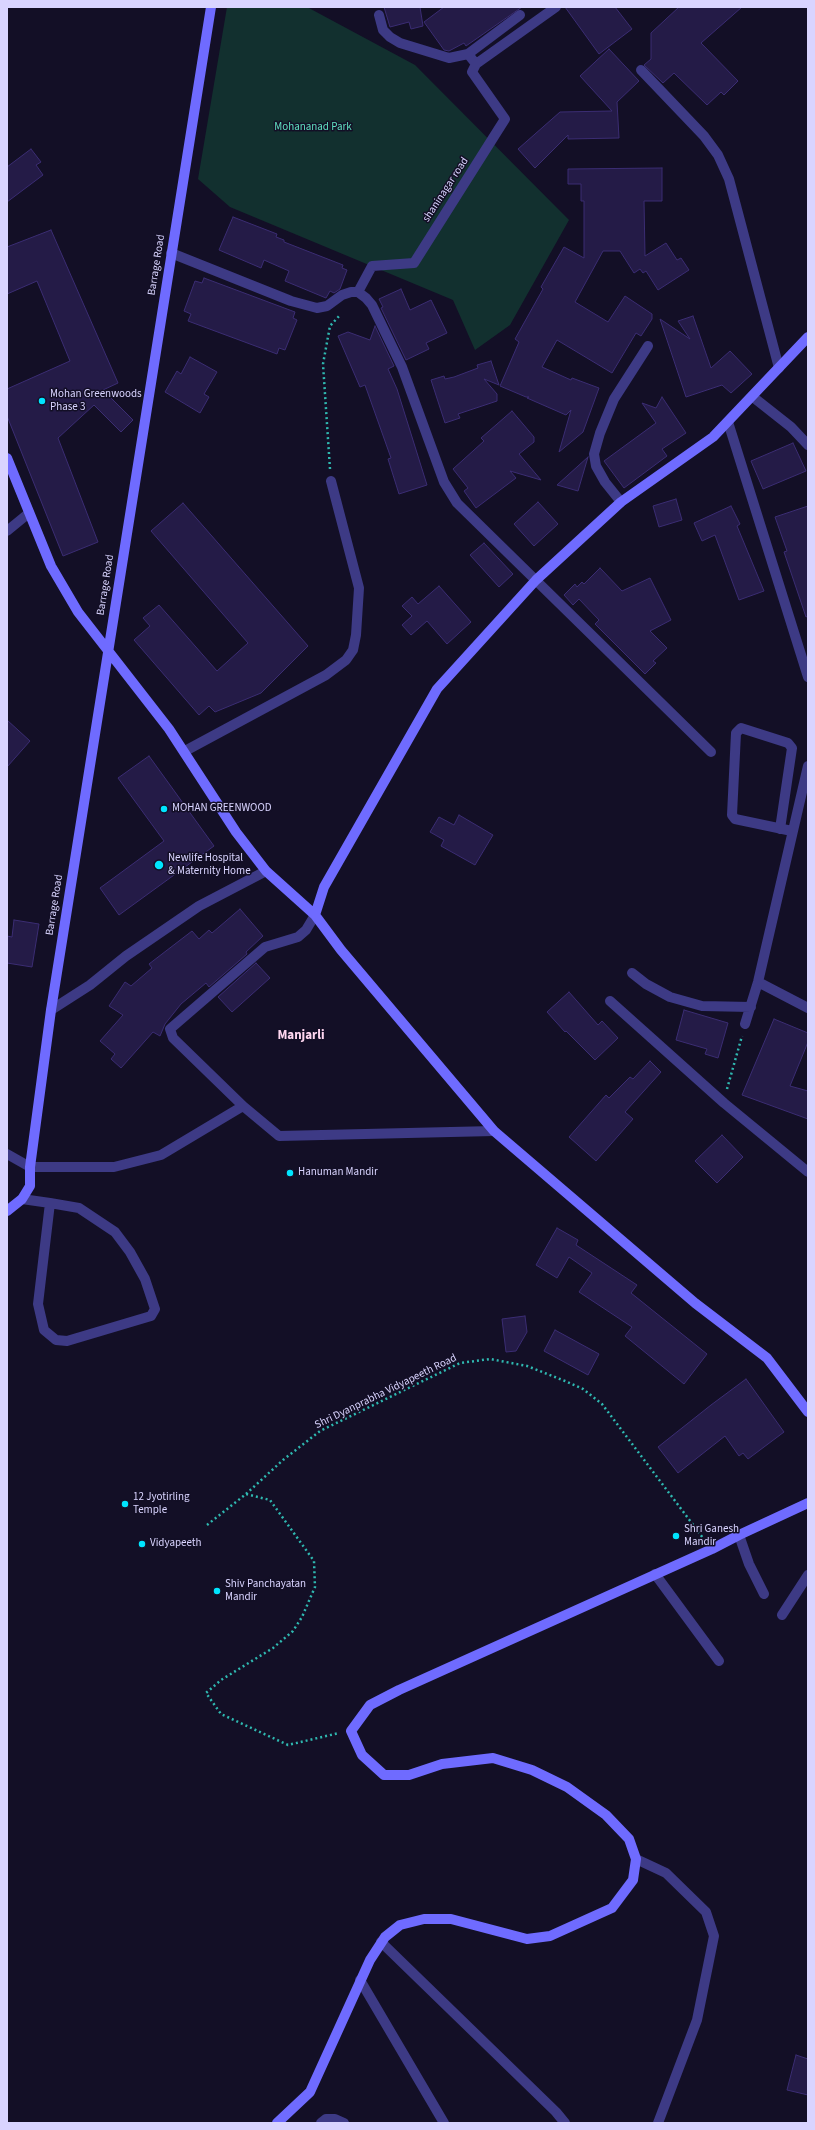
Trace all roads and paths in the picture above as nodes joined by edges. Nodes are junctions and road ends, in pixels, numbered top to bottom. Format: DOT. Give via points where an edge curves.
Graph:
graph roads {
  1 [pos="211,7"];
  2 [pos="556,7"];
  3 [pos="520,15"];
  4 [pos="379,16"];
  5 [pos="468,54"];
  6 [pos="474,68"];
  7 [pos="641,70"];
  8 [pos="171,253"];
  9 [pos="358,292"];
  10 [pos="808,337"];
  11 [pos="648,346"];
  12 [pos="779,368"];
  13 [pos="753,397"];
  14 [pos="728,422"];
  15 [pos="808,445"];
  16 [pos="7,458"];
  17 [pos="331,481"];
  18 [pos="621,502"];
  19 [pos="29,513"];
  20 [pos="7,531"];
  21 [pos="536,580"];
  22 [pos="108,649"];
  23 [pos="808,677"];
  24 [pos="185,751"];
  25 [pos="712,752"];
  26 [pos="808,766"];
  27 [pos="780,829"];
  28 [pos="792,831"];
  29 [pos="266,871"];
  30 [pos="315,915"];
  31 [pos="632,973"];
  32 [pos="758,982"];
  33 [pos="610,1001"];
  34 [pos="751,1007"];
  35 [pos="808,1008"];
  36 [pos="51,1010"];
  37 [pos="745,1024"];
  38 [pos="724,1103"];
  39 [pos="243,1106"];
  40 [pos="494,1131"];
  41 [pos="7,1154"];
  42 [pos="30,1167"];
  43 [pos="808,1172"];
  44 [pos="22,1199"];
  45 [pos="50,1203"];
  46 [pos="7,1211"];
  47 [pos="808,1412"];
  48 [pos="246,1494"];
  49 [pos="808,1503"];
  50 [pos="207,1525"];
  51 [pos="739,1534"];
  52 [pos="712,1549"];
  53 [pos="655,1574"];
  54 [pos="808,1575"];
  55 [pos="764,1594"];
  56 [pos="782,1615"];
  57 [pos="719,1661"];
  58 [pos="351,1731"];
  59 [pos="636,1859"];
  60 [pos="381,1942"];
  61 [pos="360,1980"];
  62 [pos="277,2123"];
  63 [pos="321,2123"];
  64 [pos="344,2123"];
  65 [pos="444,2123"];
  66 [pos="565,2123"];
  67 [pos="658,2123"];
  1 -- 8 [label="street, Barrage Road"];
  2 -- 6 [label="street"];
  3 -- 5 [label="street"];
  4 -- 5 [label="street" via="383,30 400,43 449,58"];
  5 -- 6 [label="street"];
  6 -- 9 [label="street, shaninagar road" via="505,119 414,263 372,266"];
  7 -- 12 [label="street" via="704,136 718,155 729,180"];
  8 -- 9 [label="street" via="291,301 318,308 327,306 342,295"];
  8 -- 22 [label="street, Barrage Road"];
  9 -- 17 [label="path" via="330,326 322,364"];
  9 -- 21 [label="street" via="372,305 402,367 447,487 457,503"];
  10 -- 12 [label="street"];
  11 -- 18 [label="street" via="614,399 594,454 596,466 604,482"];
  12 -- 13 [label="street"];
  13 -- 14 [label="street"];
  13 -- 15 [label="street" via="791,427"];
  14 -- 18 [label="street" via="713,437"];
  14 -- 23 [label="street"];
  16 -- 19 [label="street"];
  17 -- 24 [label="street" via="359,588 353,650 346,660 326,675"];
  18 -- 21 [label="street"];
  19 -- 20 [label="street"];
  19 -- 22 [label="street" via="52,566 78,612"];
  21 -- 25 [label="street"];
  21 -- 30 [label="street" via="437,689 324,886"];
  22 -- 24 [label="street"];
  22 -- 36 [label="street, Barrage Road"];
  24 -- 29 [label="street" via="236,832"];
  26 -- 28 [label="street"];
  27 -- 27 [label="street" via="734,820 732,815 736,733 741,728 788,743 792,748"];
  27 -- 28 [label="street"];
  28 -- 32 [label="street"];
  29 -- 30 [label="street"];
  29 -- 36 [label="street" via="199,906 126,956 90,986"];
  30 -- 39 [label="street" via="302,933 265,947 170,1029 173,1038"];
  30 -- 40 [label="street" via="341,950"];
  31 -- 34 [label="street" via="670,997 702,1006"];
  32 -- 34 [label="street"];
  32 -- 35 [label="street"];
  33 -- 38 [label="street"];
  34 -- 37 [label="street"];
  36 -- 42 [label="street, Barrage Road"];
  37 -- 38 [label="path"];
  38 -- 43 [label="street"];
  39 -- 40 [label="street" via="279,1136"];
  39 -- 42 [label="street" via="161,1156 114,1167"];
  40 -- 47 [label="street" via="695,1303 767,1358"];
  41 -- 42 [label="street"];
  42 -- 44 [label="street, Barrage Road" via="30,1186"];
  44 -- 45 [label="street"];
  44 -- 46 [label="street"];
  45 -- 45 [label="street" via="38,1304 44,1330 56,1340 67,1340 151,1316 156,1309 145,1279 130,1252 114,1232 79,1208"];
  48 -- 50 [label="path, Shri Dyanprabha Vidyapeeth Road"];
  48 -- 52 [label="path, Shri Dyanprabha Vidyapeeth Road" via="320,1431 460,1363 490,1359 527,1366 583,1388 602,1404"];
  48 -- 58 [label="path" via="270,1500 314,1561 315,1587 293,1631 273,1648 221,1680 206,1693 221,1714 288,1745"];
  49 -- 51 [label="street"];
  51 -- 52 [label="street"];
  51 -- 55 [label="street" via="749,1564"];
  52 -- 53 [label="street"];
  53 -- 57 [label="street"];
  53 -- 58 [label="street" via="399,1690 370,1705"];
  54 -- 56 [label="street"];
  58 -- 59 [label="street" via="362,1755 384,1775 409,1775 442,1764 493,1758 532,1770 567,1787 606,1815 628,1839"];
  59 -- 60 [label="street" via="633,1880 612,1908 550,1936 527,1939 451,1919 424,1919 400,1925"];
  59 -- 67 [label="street" via="666,1873 706,1912 714,1936 697,2020"];
  60 -- 61 [label="street"];
  60 -- 66 [label="street"];
  61 -- 62 [label="street" via="310,2092"];
  61 -- 65 [label="street"];
  63 -- 64 [label="street" via="326,2119"];
}
